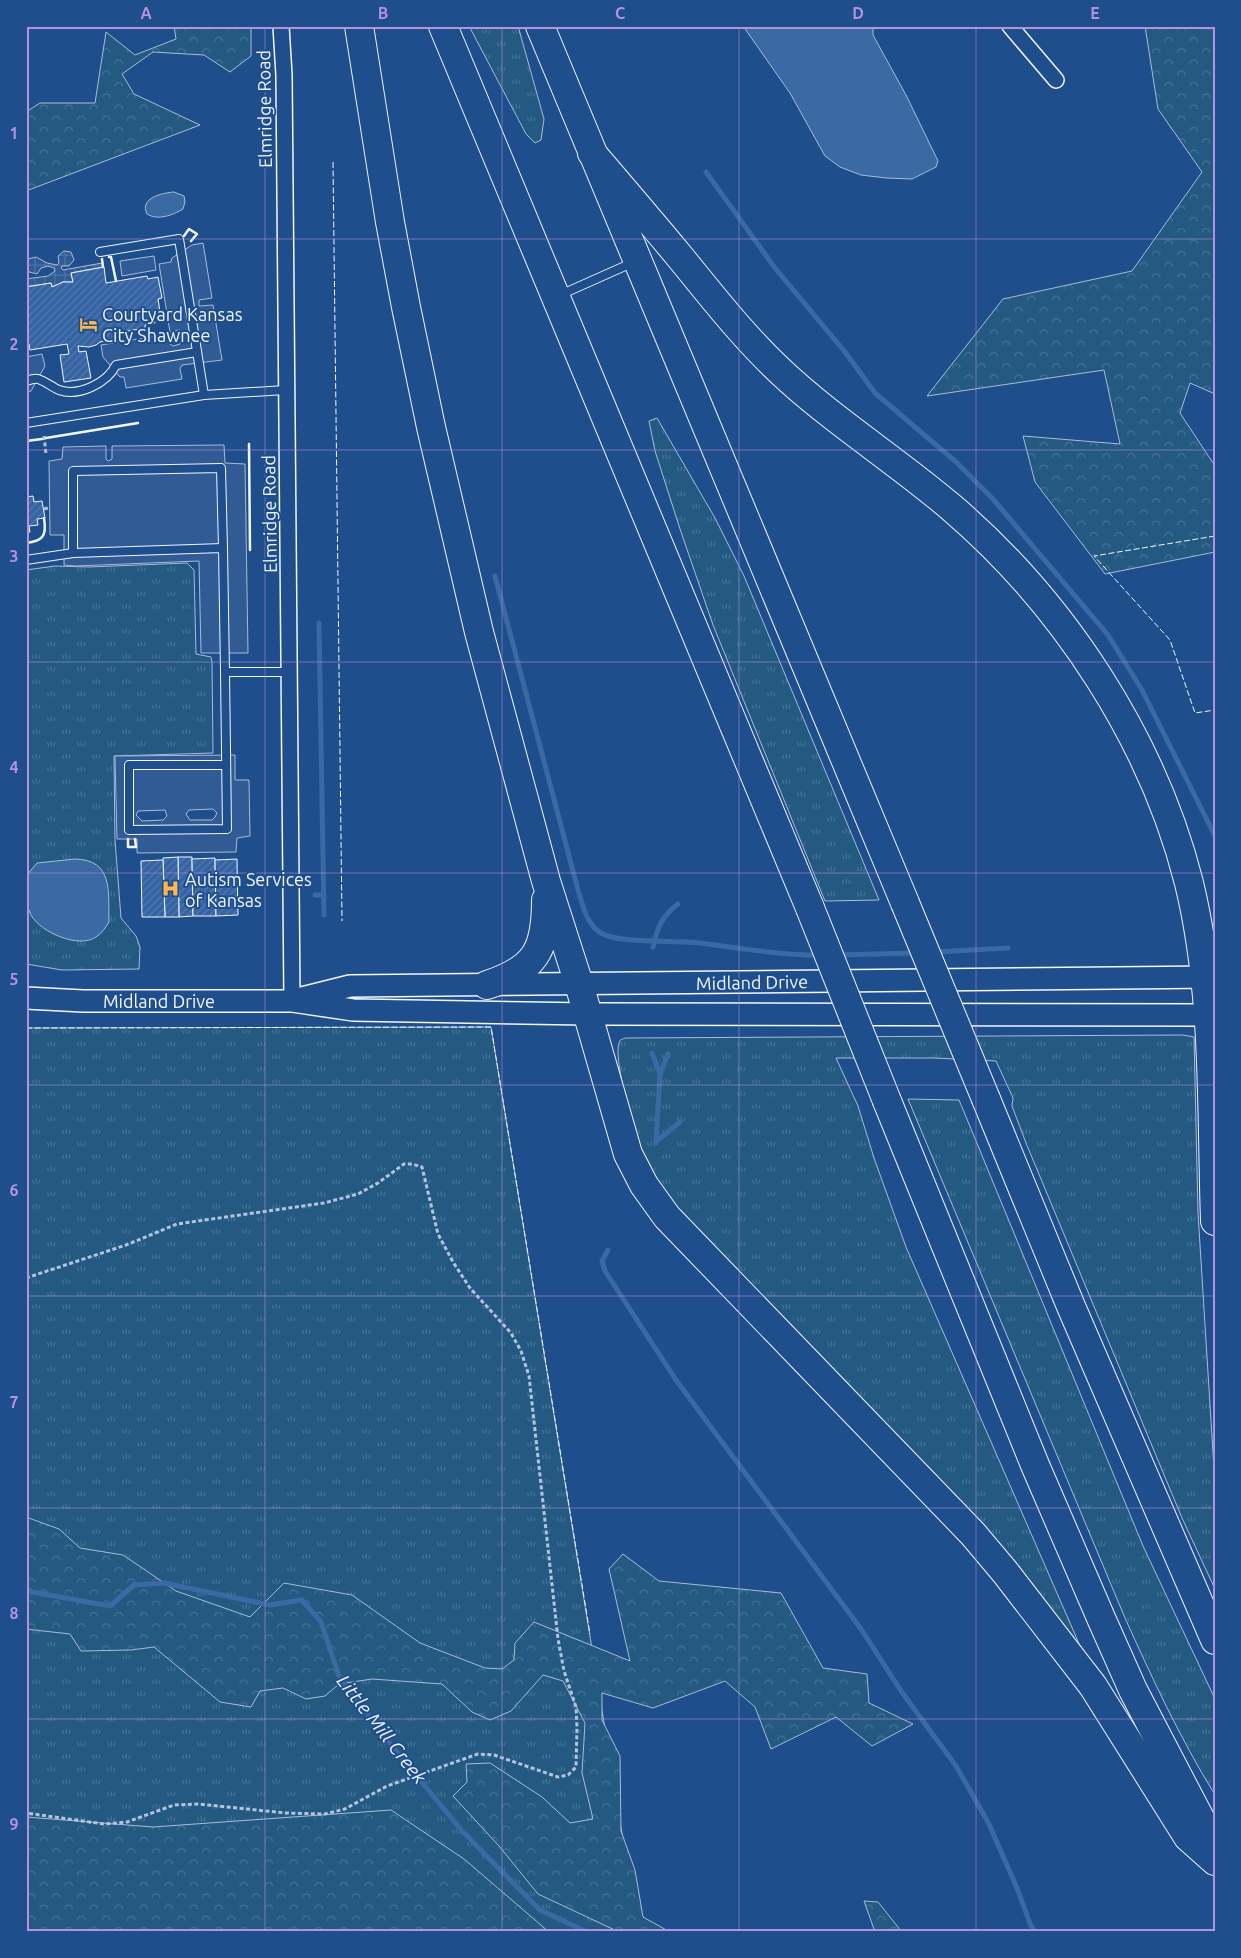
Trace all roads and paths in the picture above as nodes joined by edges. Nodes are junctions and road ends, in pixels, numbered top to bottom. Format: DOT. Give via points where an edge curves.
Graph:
graph roads {
  1 [pos="282,26"];
  2 [pos="360,26"];
  3 [pos="443,26"];
  4 [pos="540,26"];
  5 [pos="1010,26"];
  6 [pos="1056,80"];
  7 [pos="592,152"];
  8 [pos="100,252"];
  9 [pos="637,261"];
  10 [pos="556,297"];
  11 [pos="197,352"];
  12 [pos="26,381"];
  13 [pos="286,390"];
  14 [pos="204,395"];
  15 [pos="26,423"];
  16 [pos="44,436"];
  17 [pos="46,454"];
  18 [pos="223,548"];
  19 [pos="73,553"];
  20 [pos="26,560"];
  21 [pos="225,672"];
  22 [pos="290,672"];
  23 [pos="226,765"];
  24 [pos="546,881"];
  25 [pos="1210,977"];
  26 [pos="579,984"];
  27 [pos="487,985"];
  28 [pos="26,998"];
  29 [pos="292,1001"];
  30 [pos="588,1014"];
  31 [pos="1212,1015"];
  32 [pos="1215,1221"];
  33 [pos="26,1278"];
  34 [pos="1215,1640"];
  35 [pos="26,1813"];
  36 [pos="1215,1847"];
  37 [pos="1215,1860"];
  1 -- 13 [label="street, Elmridge Road"];
  2 -- 24 [label="highway" via="390,222 431,427 479,632"];
  3 -- 10 [label="highway"];
  4 -- 7 [label="highway"];
  5 -- 6 [label="street"];
  7 -- 9 [label="highway"];
  7 -- 25 [label="highway" via="753,344 816,403 952,508 1017,571 1069,634 1118,710 1157,790 1188,880"];
  8 -- 11 [label="lane" via="179,240"];
  9 -- 10 [label="lane"];
  9 -- 34 [label="highway, bridge" via="1070,1304"];
  10 -- 36 [label="highway, bridge" via="810,908 1035,1465 1133,1690"];
  11 -- 12 [label="lane" via="116,365 100,383 75,391 61,391 38,379"];
  11 -- 14 [label="lane"];
  13 -- 14 [label="lane"];
  13 -- 22 [label="street, Elmridge Road"];
  14 -- 15 [label="lane"];
  16 -- 17 [label="path"];
  18 -- 19 [label="lane"];
  18 -- 19 [label="lane" via="221,468 73,471"];
  18 -- 21 [label="lane"];
  19 -- 20 [label="lane"];
  21 -- 22 [label="lane"];
  21 -- 23 [label="lane"];
  22 -- 29 [label="street, Elmridge Road"];
  23 -- 23 [label="lane" via="227,829 129,830 129,764"];
  24 -- 26 [label="highway"];
  24 -- 27 [label="highway" via="546,925 535,956 512,975"];
  25 -- 26 [label="main road, Midland Drive"];
  25 -- 31 [label="highway"];
  26 -- 27 [label="main road, Midland Drive"];
  26 -- 30 [label="highway"];
  27 -- 29 [label="main road, Midland Drive" via="350,986"];
  28 -- 29 [label="main road, Midland Drive"];
  29 -- 30 [label="main road, Midland Drive" via="353,1010"];
  30 -- 31 [label="main road, Midland Drive"];
  30 -- 37 [label="highway" via="628,1154 644,1185 667,1217 993,1557 1093,1686 1188,1837"];
  31 -- 32 [label="highway"];
  33 -- 35 [label="path" via="126,1245 177,1224 324,1203 358,1194 404,1164 422,1167 438,1234 470,1288 511,1333 529,1376 558,1639 576,1707 577,1727 576,1767 568,1775 558,1777 494,1755 478,1754 387,1786 345,1809 325,1814 190,1804 126,1822 104,1824"];
}
